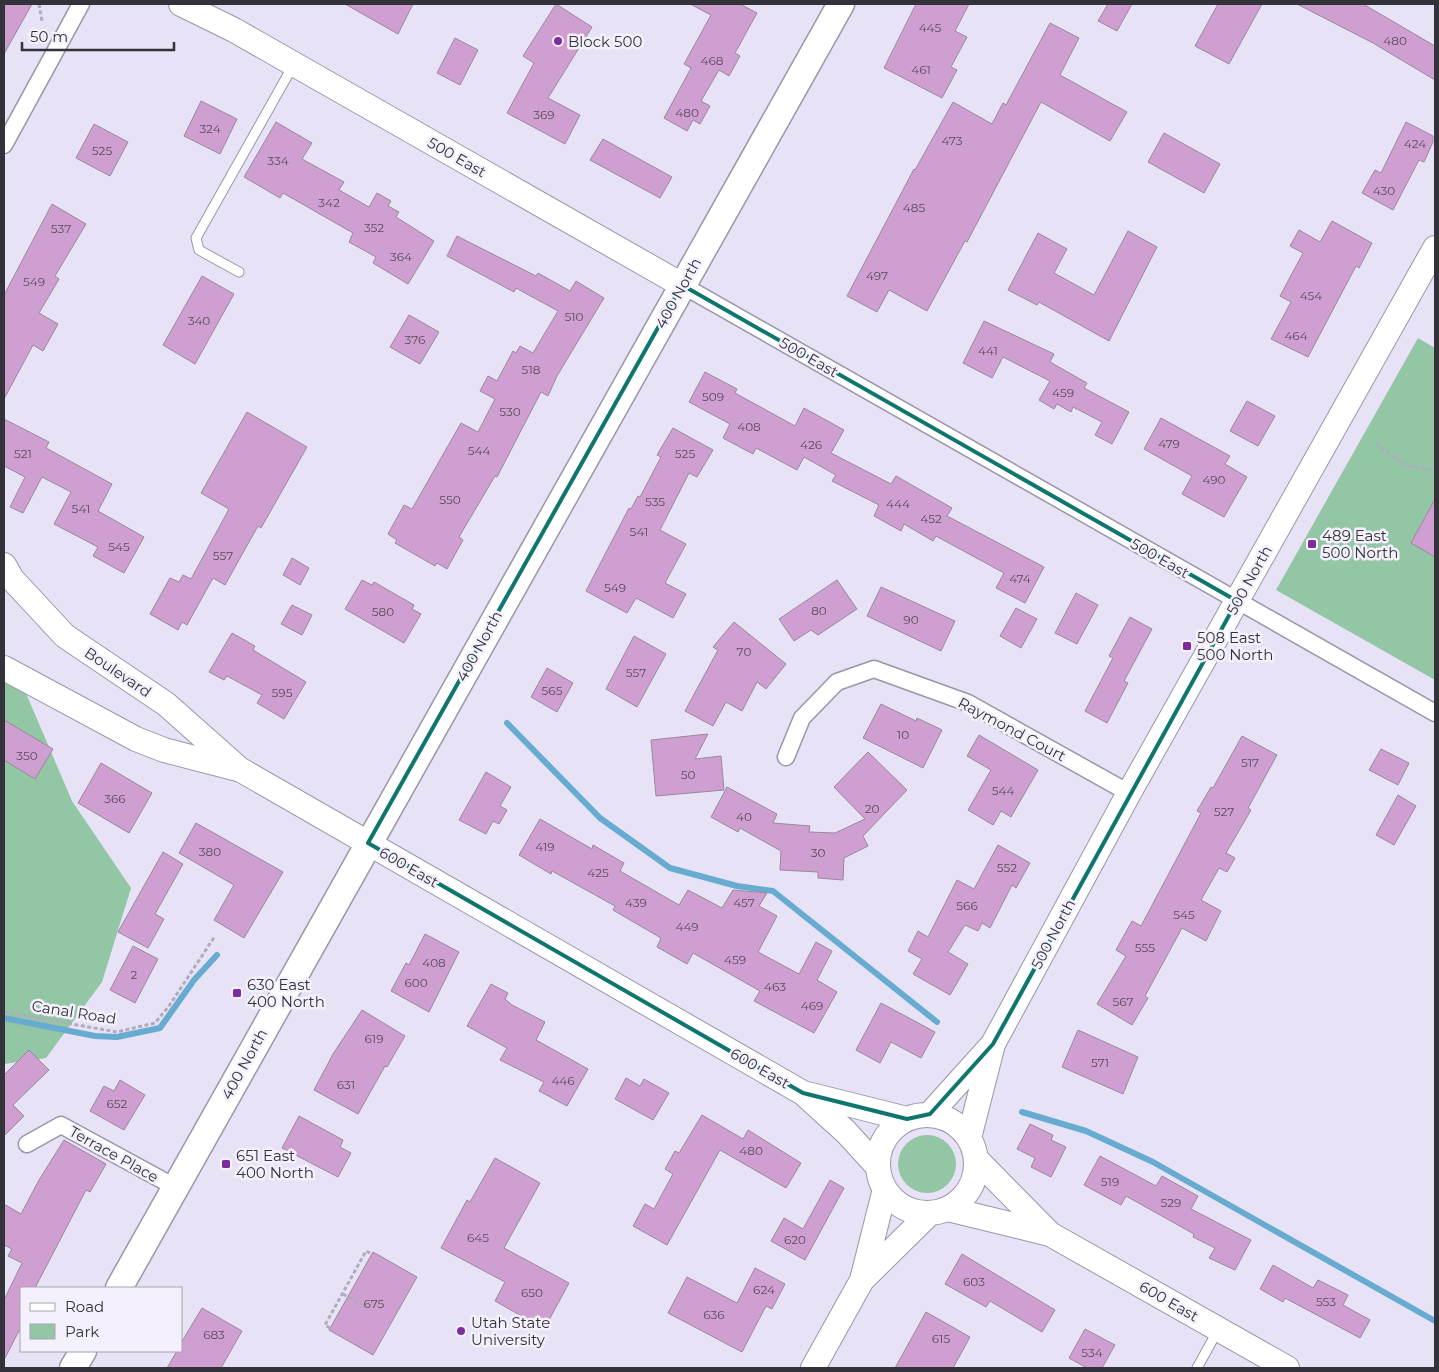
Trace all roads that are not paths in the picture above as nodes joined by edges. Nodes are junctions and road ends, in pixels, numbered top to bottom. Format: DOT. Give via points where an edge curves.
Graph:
graph roads {
  1 [pos="81,4"];
  2 [pos="180,4"];
  3 [pos="841,4"];
  4 [pos="295,64"];
  5 [pos="4,145"];
  6 [pos="1435,248"];
  7 [pos="239,272"];
  8 [pos="682,285"];
  9 [pos="4,565"];
  10 [pos="1237,601"];
  11 [pos="4,668"];
  12 [pos="1435,713"];
  13 [pos="786,757"];
  14 [pos="241,770"];
  15 [pos="1129,793"];
  16 [pos="368,843"];
  17 [pos="993,1044"];
  18 [pos="803,1093"];
  19 [pos="930,1114"];
  20 [pos="907,1119"];
  21 [pos="969,1138"];
  22 [pos="27,1144"];
  23 [pos="977,1160"];
  24 [pos="878,1167"];
  25 [pos="175,1188"];
  26 [pos="885,1189"];
  27 [pos="938,1212"];
  28 [pos="1050,1234"];
  29 [pos="862,1280"];
  30 [pos="120,1287"];
  31 [pos="1218,1329"];
  32 [pos="82,1352"];
  33 [pos="73,1368"];
  34 [pos="812,1368"];
  35 [pos="1197,1368"];
  36 [pos="1287,1368"];
  1 -- 5 [label="street"];
  2 -- 4 [label="street, 500 East"];
  3 -- 8 [label="main road, 400 North"];
  4 -- 7 [label="lane" via="196,238 199,250"];
  4 -- 8 [label="street, 500 East"];
  6 -- 10 [label="street, 500 North"];
  8 -- 10 [label="street, 500 East"];
  8 -- 16 [label="main road, 400 North"];
  9 -- 14 [label="street, Boulevard" via="12,579 65,636 166,704"];
  10 -- 12 [label="street, 500 East"];
  10 -- 15 [label="street, 500 North"];
  11 -- 14 [label="street, 600 East" via="136,739 164,750"];
  13 -- 15 [label="street, Raymond Court" via="802,718 837,682 874,669 968,703"];
  14 -- 16 [label="street, 600 East"];
  15 -- 17 [label="street, 500 North"];
  16 -- 18 [label="street, 600 East"];
  16 -- 25 [label="main road, 400 North"];
  17 -- 19 [label="street, 500 North"];
  17 -- 21 [label="street, 500 North"];
  18 -- 20 [label="street, 600 East"];
  18 -- 24 [label="street, 600 East"];
  19 -- 20 [label="street"];
  19 -- 21 [label="street" via="957,1124"];
  20 -- 24 [label="street" via="891,1129 882,1144"];
  21 -- 23 [label="street"];
  22 -- 25 [label="street, Terrace Place" via="61,1125"];
  23 -- 27 [label="street" via="975,1177 967,1195"];
  23 -- 28 [label="street, 600 East"];
  24 -- 26 [label="street"];
  25 -- 30 [label="main road, 400 North"];
  26 -- 27 [label="street" via="905,1209"];
  26 -- 29 [label="street"];
  27 -- 28 [label="street, 600 East"];
  27 -- 29 [label="street"];
  28 -- 31 [label="street, 600 East"];
  29 -- 34 [label="street"];
  31 -- 35 [label="lane"];
  31 -- 36 [label="street, 600 East"];
  32 -- 33 [label="main road"];
}
